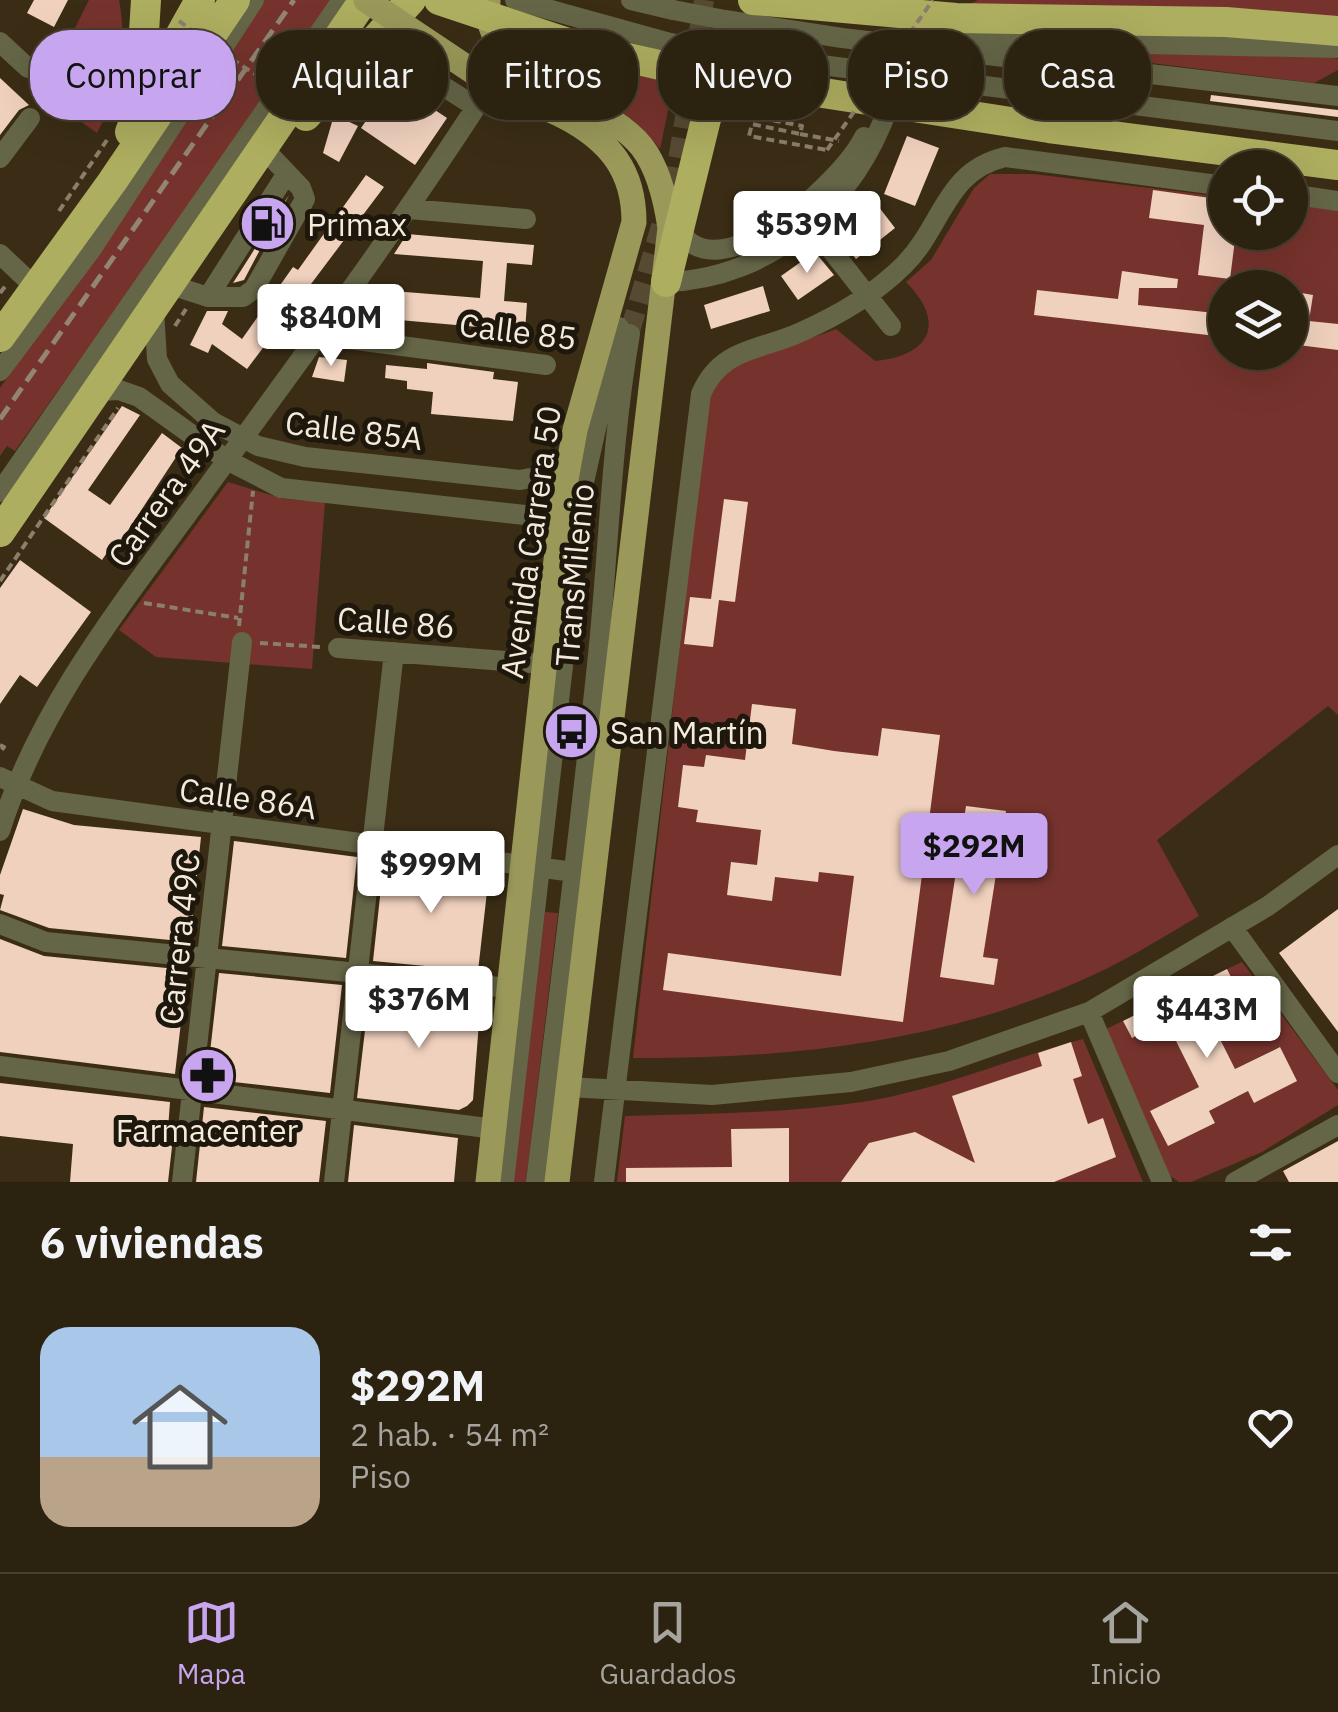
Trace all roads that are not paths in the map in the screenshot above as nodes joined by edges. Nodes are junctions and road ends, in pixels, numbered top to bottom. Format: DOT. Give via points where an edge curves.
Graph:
graph roads {
  1 [pos="146,0"];
  2 [pos="235,0"];
  3 [pos="254,0"];
  4 [pos="342,0"];
  5 [pos="365,0"];
  6 [pos="410,0"];
  7 [pos="439,0"];
  8 [pos="488,0"];
  9 [pos="515,0"];
  10 [pos="631,0"];
  11 [pos="753,0"];
  12 [pos="144,30"];
  13 [pos="566,30"];
  14 [pos="575,30"];
  15 [pos="1320,34"];
  16 [pos="842,38"];
  17 [pos="0,42"];
  18 [pos="1338,48"];
  19 [pos="28,68"];
  20 [pos="828,76"];
  21 [pos="448,89"];
  22 [pos="1336,95"];
  23 [pos="984,117"];
  24 [pos="30,118"];
  25 [pos="135,120"];
  26 [pos="705,120"];
  27 [pos="875,120"];
  28 [pos="1338,130"];
  29 [pos="0,158"];
  30 [pos="274,159"];
  31 [pos="1338,165"];
  32 [pos="112,182"];
  33 [pos="1208,184"];
  34 [pos="1308,196"];
  35 [pos="1338,200"];
  36 [pos="409,210"];
  37 [pos="805,216"];
  38 [pos="526,218"];
  39 [pos="673,220"];
  40 [pos="271,225"];
  41 [pos="0,254"];
  42 [pos="26,279"];
  43 [pos="666,282"];
  44 [pos="171,285"];
  45 [pos="866,294"];
  46 [pos="208,297"];
  47 [pos="154,311"];
  48 [pos="892,326"];
  49 [pos="318,335"];
  50 [pos="0,337"];
  51 [pos="546,365"];
  52 [pos="0,372"];
  53 [pos="100,391"];
  54 [pos="242,439"];
  55 [pos="227,460"];
  56 [pos="567,471"];
  57 [pos="0,492"];
  58 [pos="560,519"];
  59 [pos="0,532"];
  60 [pos="242,642"];
  61 [pos="338,648"];
  62 [pos="394,652"];
  63 [pos="544,664"];
  64 [pos="8,782"];
  65 [pos="222,824"];
  66 [pos="0,831"];
  67 [pos="372,846"];
  68 [pos="1338,856"];
  69 [pos="532,866"];
  70 [pos="583,873"];
  71 [pos="0,924"];
  72 [pos="1232,927"];
  73 [pos="207,960"];
  74 [pos="357,975"];
  75 [pos="509,988"];
  76 [pos="1089,1012"];
  77 [pos="0,1066"];
  78 [pos="1338,1073"];
  79 [pos="568,1087"];
  80 [pos="619,1090"];
  81 [pos="192,1093"];
  82 [pos="342,1111"];
  83 [pos="1338,1125"];
  84 [pos="495,1128"];
  85 [pos="1274,1174"];
  86 [pos="182,1182"];
  87 [pos="334,1182"];
  88 [pos="488,1182"];
  89 [pos="504,1182"];
  90 [pos="536,1182"];
  91 [pos="557,1182"];
  92 [pos="604,1182"];
  93 [pos="1162,1182"];
  94 [pos="1235,1182"];
  1 -- 12 [label="highway"];
  2 -- 32 [label="highway"];
  3 -- 52 [label="street" via="91,250"];
  4 -- 57 [label="street"];
  5 -- 30 [label="highway"];
  5 -- 56 [label="main road, Avenida Carrera 50, bridge" via="484,79 592,133 618,158 634,202 629,242"];
  6 -- 30 [label="highway"];
  7 -- 13 [label="highway, bridge"];
  8 -- 39 [label="main road" via="490,26 505,55 616,120 644,149"];
  9 -- 14 [label="street"];
  10 -- 16 [label="street, bridge"];
  11 -- 15 [label="highway" via="956,18"];
  15 -- 16 [label="street"];
  15 -- 18 [label="street"];
  16 -- 22 [label="street"];
  17 -- 19 [label="street"];
  20 -- 28 [label="street"];
  21 -- 36 [label="street, Carrera 49A" via="476,107"];
  23 -- 31 [label="highway"];
  24 -- 29 [label="street"];
  25 -- 32 [label="highway"];
  26 -- 39 [label="highway"];
  27 -- 37 [label="street"];
  30 -- 40 [label="street"];
  30 -- 40 [label="street" via="306,200"];
  30 -- 44 [label="highway" via="221,212"];
  32 -- 42 [label="highway"];
  33 -- 45 [label="street" via="1005,157 978,164 904,265"];
  34 -- 35 [label="street"];
  36 -- 38 [label="street"];
  36 -- 49 [label="street, Carrera 49A"];
  37 -- 39 [label="street" via="724,248 690,242"];
  37 -- 43 [label="street" via="766,255 732,270"];
  37 -- 45 [label="street"];
  39 -- 43 [label="highway"];
  40 -- 46 [label="street"];
  40 -- 46 [label="street" via="254,289 231,300"];
  41 -- 42 [label="street"];
  42 -- 50 [label="highway"];
  43 -- 70 [label="main road"];
  44 -- 46 [label="street"];
  44 -- 47 [label="highway"];
  45 -- 48 [label="street"];
  45 -- 80 [label="street" via="797,334 731,357 710,372 701,394"];
  47 -- 53 [label="highway"];
  47 -- 54 [label="street, Calle 85A" via="157,359 170,384"];
  49 -- 51 [label="street, Calle 85"];
  49 -- 54 [label="street, Carrera 49A"];
  53 -- 55 [label="street, Calle 85A" via="138,397"];
  53 -- 59 [label="highway"];
  54 -- 55 [label="street, Carrera 49A"];
  54 -- 56 [label="street, Calle 85A" via="290,454 520,480"];
  55 -- 58 [label="street, Calle 85A" via="301,492"];
  55 -- 64 [label="street, Carrera 49A"];
  56 -- 58 [label="main road, Avenida Carrera 50"];
  58 -- 63 [label="main road, Avenida Carrera 50"];
  60 -- 65 [label="street, Carrera 49C"];
  61 -- 62 [label="street, Calle 86"];
  62 -- 63 [label="street, Calle 86"];
  62 -- 67 [label="street"];
  63 -- 69 [label="main road, Avenida Carrera 50"];
  64 -- 65 [label="street, Calle 86A" via="52,800"];
  64 -- 66 [label="street, Carrera 49A"];
  65 -- 67 [label="street, Calle 86A"];
  65 -- 73 [label="street, Carrera 49C"];
  67 -- 69 [label="street, Calle 86A"];
  67 -- 74 [label="street"];
  68 -- 72 [label="street"];
  69 -- 70 [label="street, Calle 86A"];
  69 -- 70 [label="street, TransMilenio" via="584,482 624,329"];
  69 -- 75 [label="main road, Avenida Carrera 50"];
  69 -- 89 [label="street, TransMilenio"];
  70 -- 79 [label="main road"];
  70 -- 90 [label="street, TransMilenio"];
  71 -- 73 [label="street" via="46,942"];
  72 -- 76 [label="street"];
  72 -- 78 [label="street"];
  73 -- 74 [label="street"];
  73 -- 81 [label="street, Carrera 49C"];
  74 -- 75 [label="street"];
  74 -- 82 [label="street"];
  75 -- 84 [label="main road, Avenida Carrera 50"];
  76 -- 80 [label="street" via="950,1061 851,1082 712,1094"];
  76 -- 93 [label="street"];
  77 -- 81 [label="street"];
  79 -- 80 [label="street"];
  79 -- 91 [label="main road"];
  80 -- 92 [label="street"];
  81 -- 82 [label="street"];
  81 -- 86 [label="street, Carrera 49C"];
  82 -- 84 [label="street"];
  82 -- 87 [label="street"];
  83 -- 85 [label="street"];
  84 -- 88 [label="main road, Avenida Carrera 50"];
  85 -- 94 [label="street"];
}
